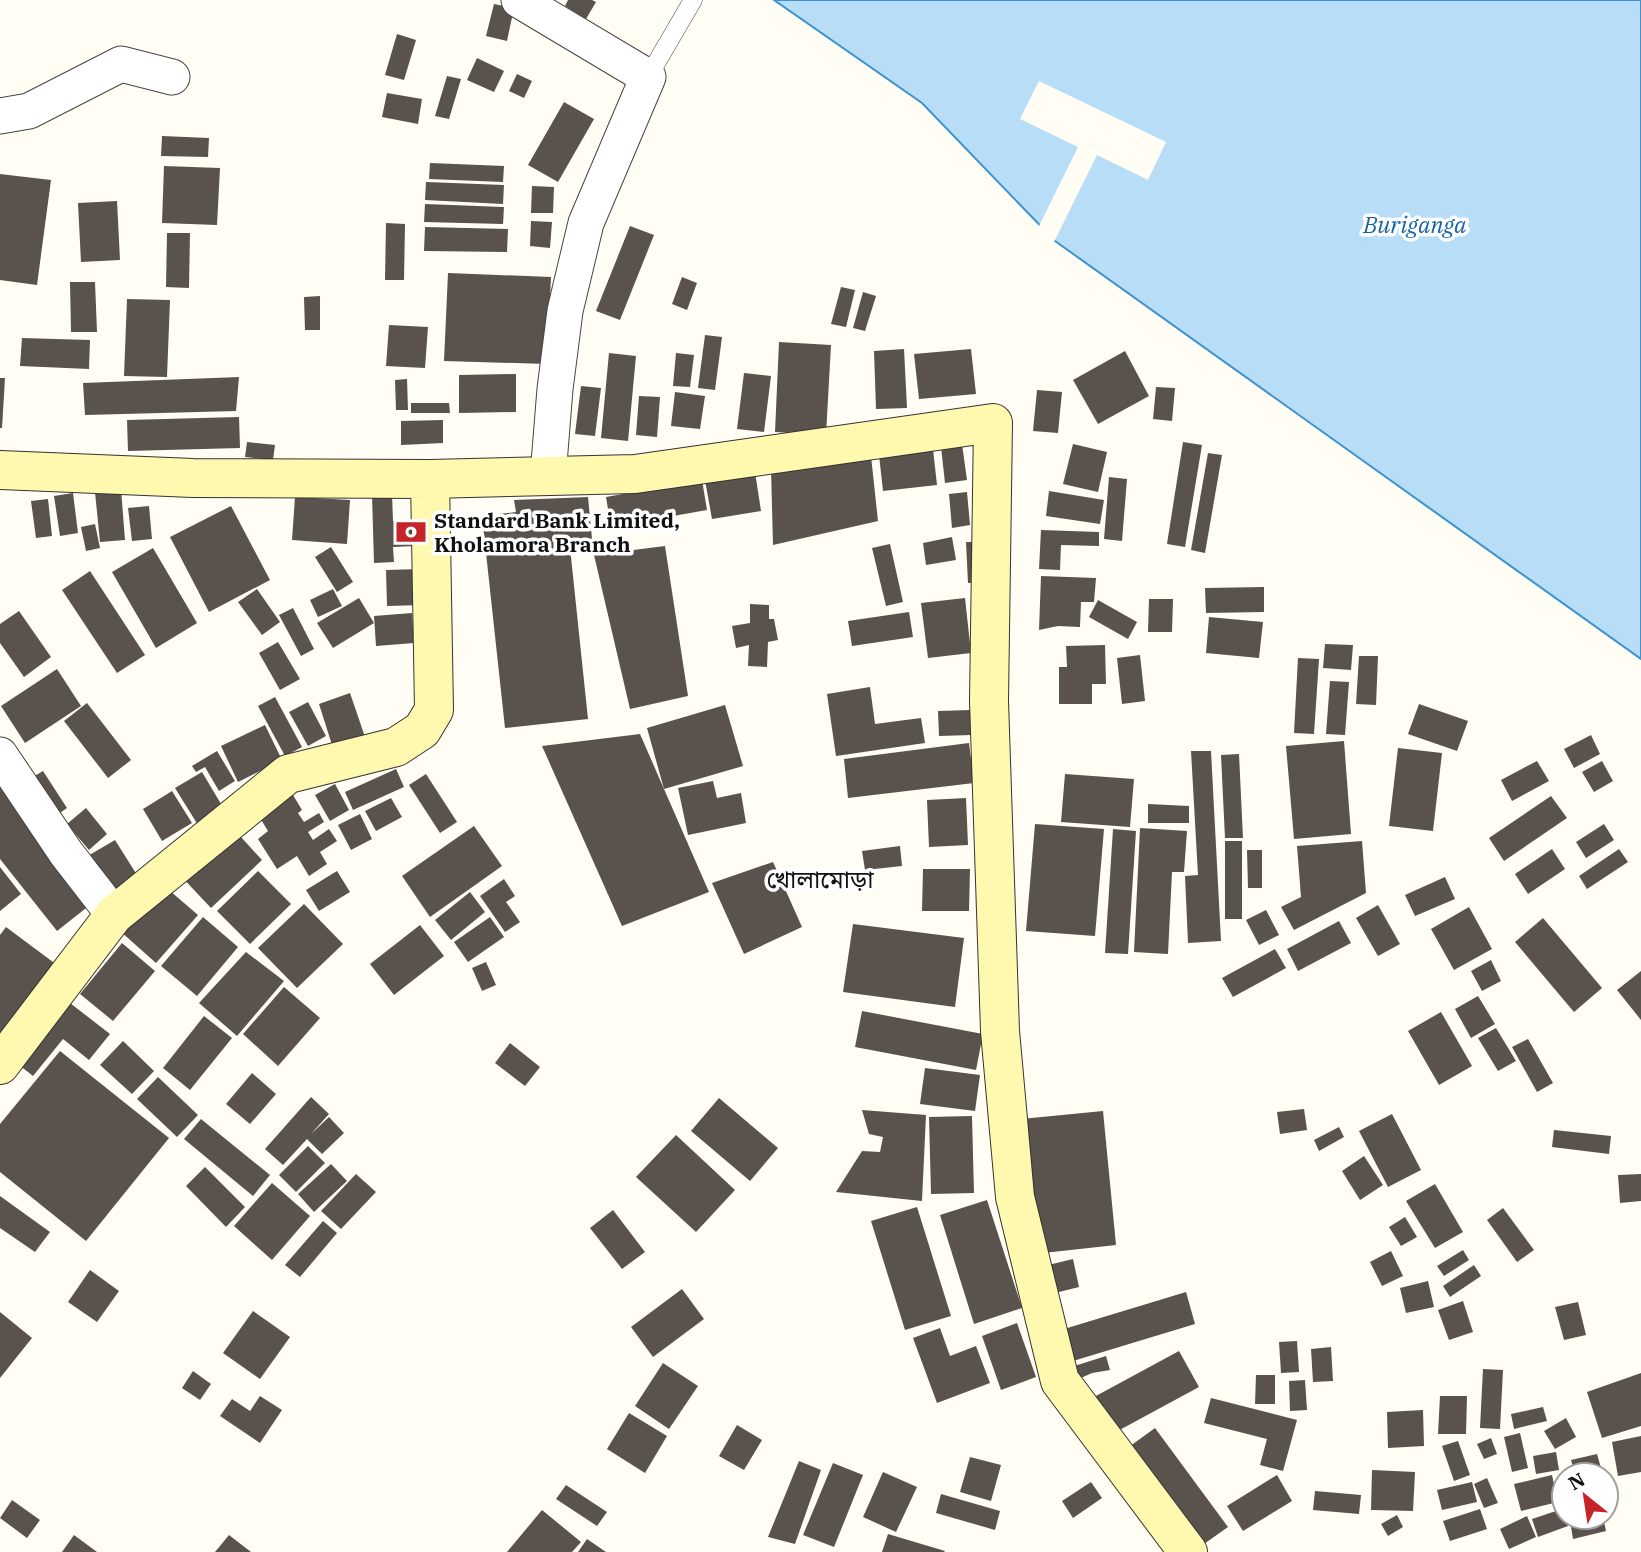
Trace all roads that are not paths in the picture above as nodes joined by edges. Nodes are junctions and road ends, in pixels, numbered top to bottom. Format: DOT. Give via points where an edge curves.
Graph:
graph roads {
  1 [pos="519,0"];
  2 [pos="693,0"];
  3 [pos="172,77"];
  4 [pos="648,77"];
  5 [pos="0,116"];
  6 [pos="0,470"];
  7 [pos="548,476"];
  8 [pos="430,479"];
  9 [pos="0,755"];
  10 [pos="114,915"];
  11 [pos="0,1065"];
  12 [pos="1188,1552"];
  1 -- 4 [label="street"];
  2 -- 4 [label="lane"];
  3 -- 5 [label="street" via="121,64 29,111"];
  4 -- 7 [label="street" via="586,223 565,311"];
  6 -- 8 [label="street" via="193,478"];
  7 -- 8 [label="street"];
  7 -- 12 [label="street" via="635,474 993,423 989,701 1000,1031 1015,1197 1060,1381"];
  8 -- 10 [label="street" via="434,710 422,730 396,747 288,774"];
  9 -- 10 [label="street"];
  10 -- 11 [label="street"];
}
